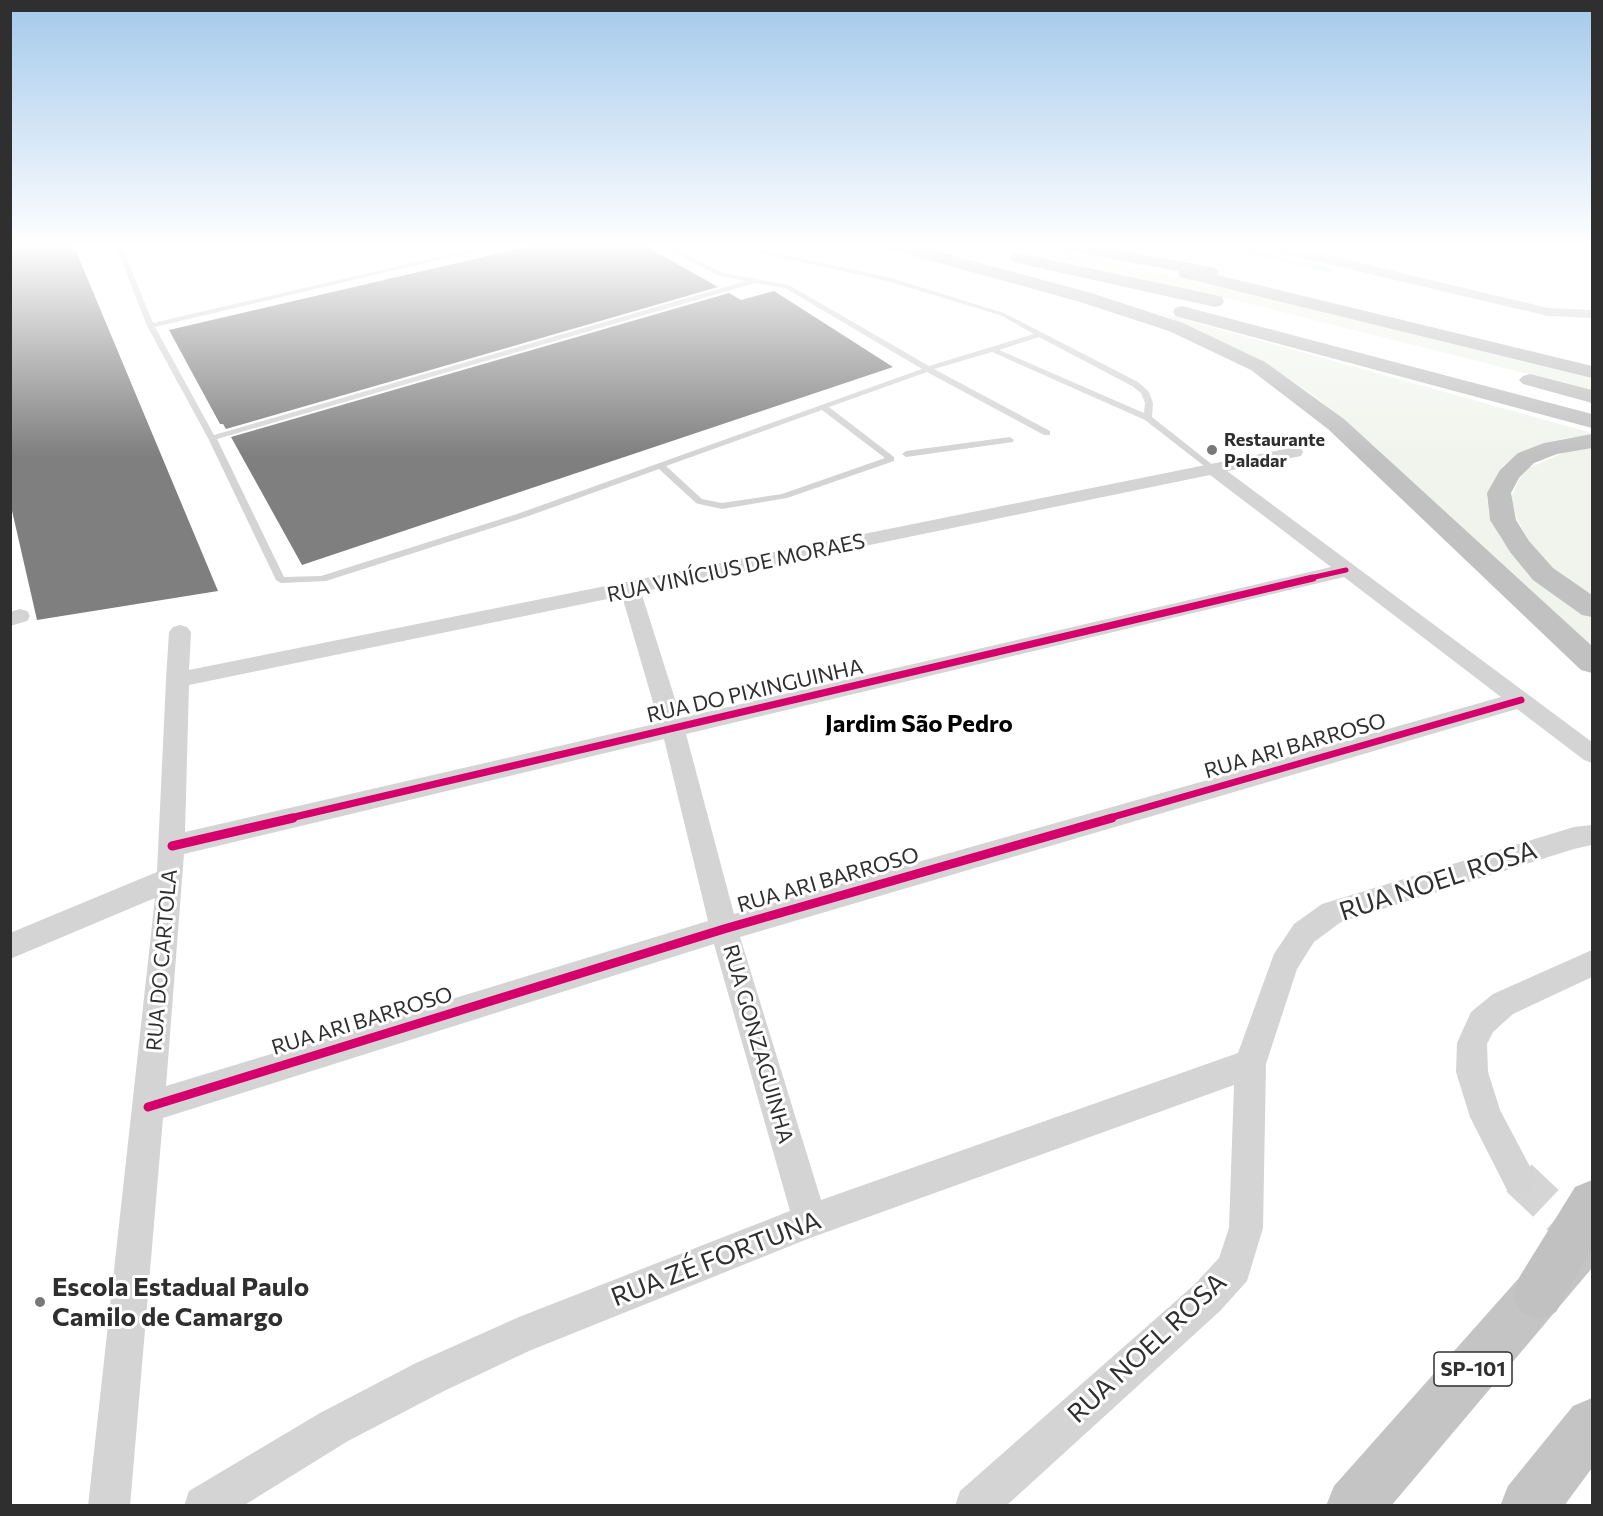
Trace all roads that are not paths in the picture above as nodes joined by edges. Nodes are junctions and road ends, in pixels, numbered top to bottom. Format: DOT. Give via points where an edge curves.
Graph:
graph roads {
  1 [pos="147,315"];
  2 [pos="199,315"];
  3 [pos="637,315"];
  4 [pos="836,315"];
  5 [pos="1003,315"];
  6 [pos="1138,315"];
  7 [pos="1190,315"];
  8 [pos="1355,315"];
  9 [pos="1400,315"];
  10 [pos="151,326"];
  11 [pos="1040,334"];
  12 [pos="992,350"];
  13 [pos="1593,358"];
  14 [pos="928,369"];
  15 [pos="1593,372"];
  16 [pos="1512,376"];
  17 [pos="1593,397"];
  18 [pos="823,407"];
  19 [pos="1148,418"];
  20 [pos="1593,421"];
  21 [pos="1047,433"];
  22 [pos="212,438"];
  23 [pos="1010,440"];
  24 [pos="1593,441"];
  25 [pos="1295,453"];
  26 [pos="906,454"];
  27 [pos="660,465"];
  28 [pos="1215,470"];
  29 [pos="1346,570"];
  30 [pos="630,590"];
  31 [pos="1593,608"];
  32 [pos="180,632"];
  33 [pos="1593,663"];
  34 [pos="177,680"];
  35 [pos="1521,700"];
  36 [pos="673,729"];
  37 [pos="1593,754"];
  38 [pos="1593,835"];
  39 [pos="172,846"];
  40 [pos="170,879"];
  41 [pos="724,929"];
  42 [pos="10,946"];
  43 [pos="1593,963"];
  44 [pos="1250,1064"];
  45 [pos="148,1107"];
  46 [pos="1519,1178"];
  47 [pos="1593,1204"];
  48 [pos="810,1221"];
  49 [pos="1593,1232"];
  50 [pos="1538,1294"];
  51 [pos="1593,1425"];
  52 [pos="109,1506"];
  53 [pos="204,1506"];
  54 [pos="975,1506"];
  55 [pos="1354,1506"];
  56 [pos="1528,1506"];
  1 -- 10 [label="lane"];
  2 -- 10 [label="lane"];
  3 -- 22 [label="lane"];
  4 -- 14 [label="lane"];
  5 -- 11 [label="lane"];
  6 -- 33 [label="highway" via="1176,327 1258,366 1298,393"];
  7 -- 20 [label="highway"];
  8 -- 15 [label="highway"];
  9 -- 13 [label="highway"];
  10 -- 22 [label="lane"];
  11 -- 12 [label="lane"];
  11 -- 19 [label="lane" via="1140,388 1149,403"];
  12 -- 14 [label="lane"];
  12 -- 19 [label="lane"];
  14 -- 18 [label="lane"];
  14 -- 21 [label="lane"];
  16 -- 17 [label="highway"];
  18 -- 27 [label="lane"];
  18 -- 27 [label="lane" via="891,459 784,496 722,506 699,501"];
  19 -- 28 [label="lane"];
  22 -- 27 [label="lane" via="281,580 322,579 520,516"];
  23 -- 26 [label="lane"];
  24 -- 31 [label="highway" via="1552,448 1526,458 1509,475 1499,493 1503,520 1518,546 1543,574"];
  25 -- 28 [label="street, RUA VINÍCIUS DE MORAES"];
  28 -- 29 [label="street"];
  28 -- 30 [label="street, RUA VINÍCIUS DE MORAES"];
  29 -- 35 [label="street"];
  29 -- 36 [label="street, RUA DO PIXINGUINHA"];
  30 -- 34 [label="street, RUA VINÍCIUS DE MORAES"];
  30 -- 36 [label="street, RUA GONZAGUINHA"];
  32 -- 34 [label="street, RUA DO CARTOLA"];
  34 -- 39 [label="street, RUA DO CARTOLA"];
  35 -- 37 [label="street"];
  35 -- 41 [label="street, RUA ARI BARROSO"];
  36 -- 39 [label="street, RUA DO PIXINGUINHA"];
  36 -- 41 [label="street, RUA GONZAGUINHA"];
  38 -- 44 [label="street, RUA NOEL ROSA" via="1332,913 1304,933 1284,963"];
  39 -- 40 [label="street, RUA DO CARTOLA"];
  40 -- 42 [label="street"];
  40 -- 45 [label="street, RUA DO CARTOLA"];
  41 -- 45 [label="street, RUA ARI BARROSO"];
  41 -- 48 [label="street, RUA GONZAGUINHA"];
  43 -- 46 [label="street" via="1503,1004 1482,1022 1472,1043 1472,1072 1486,1117"];
  44 -- 48 [label="street, RUA ZÉ FORTUNA"];
  44 -- 54 [label="street, RUA NOEL ROSA" via="1246,1228 1234,1268 1207,1298"];
  45 -- 52 [label="street, RUA DO CARTOLA"];
  47 -- 50 [label="highway"];
  48 -- 53 [label="street, RUA ZÉ FORTUNA" via="519,1336 430,1377 334,1427"];
  49 -- 50 [label="highway, SP-101"];
  50 -- 55 [label="highway, SP-101"];
  51 -- 56 [label="highway"];
}
